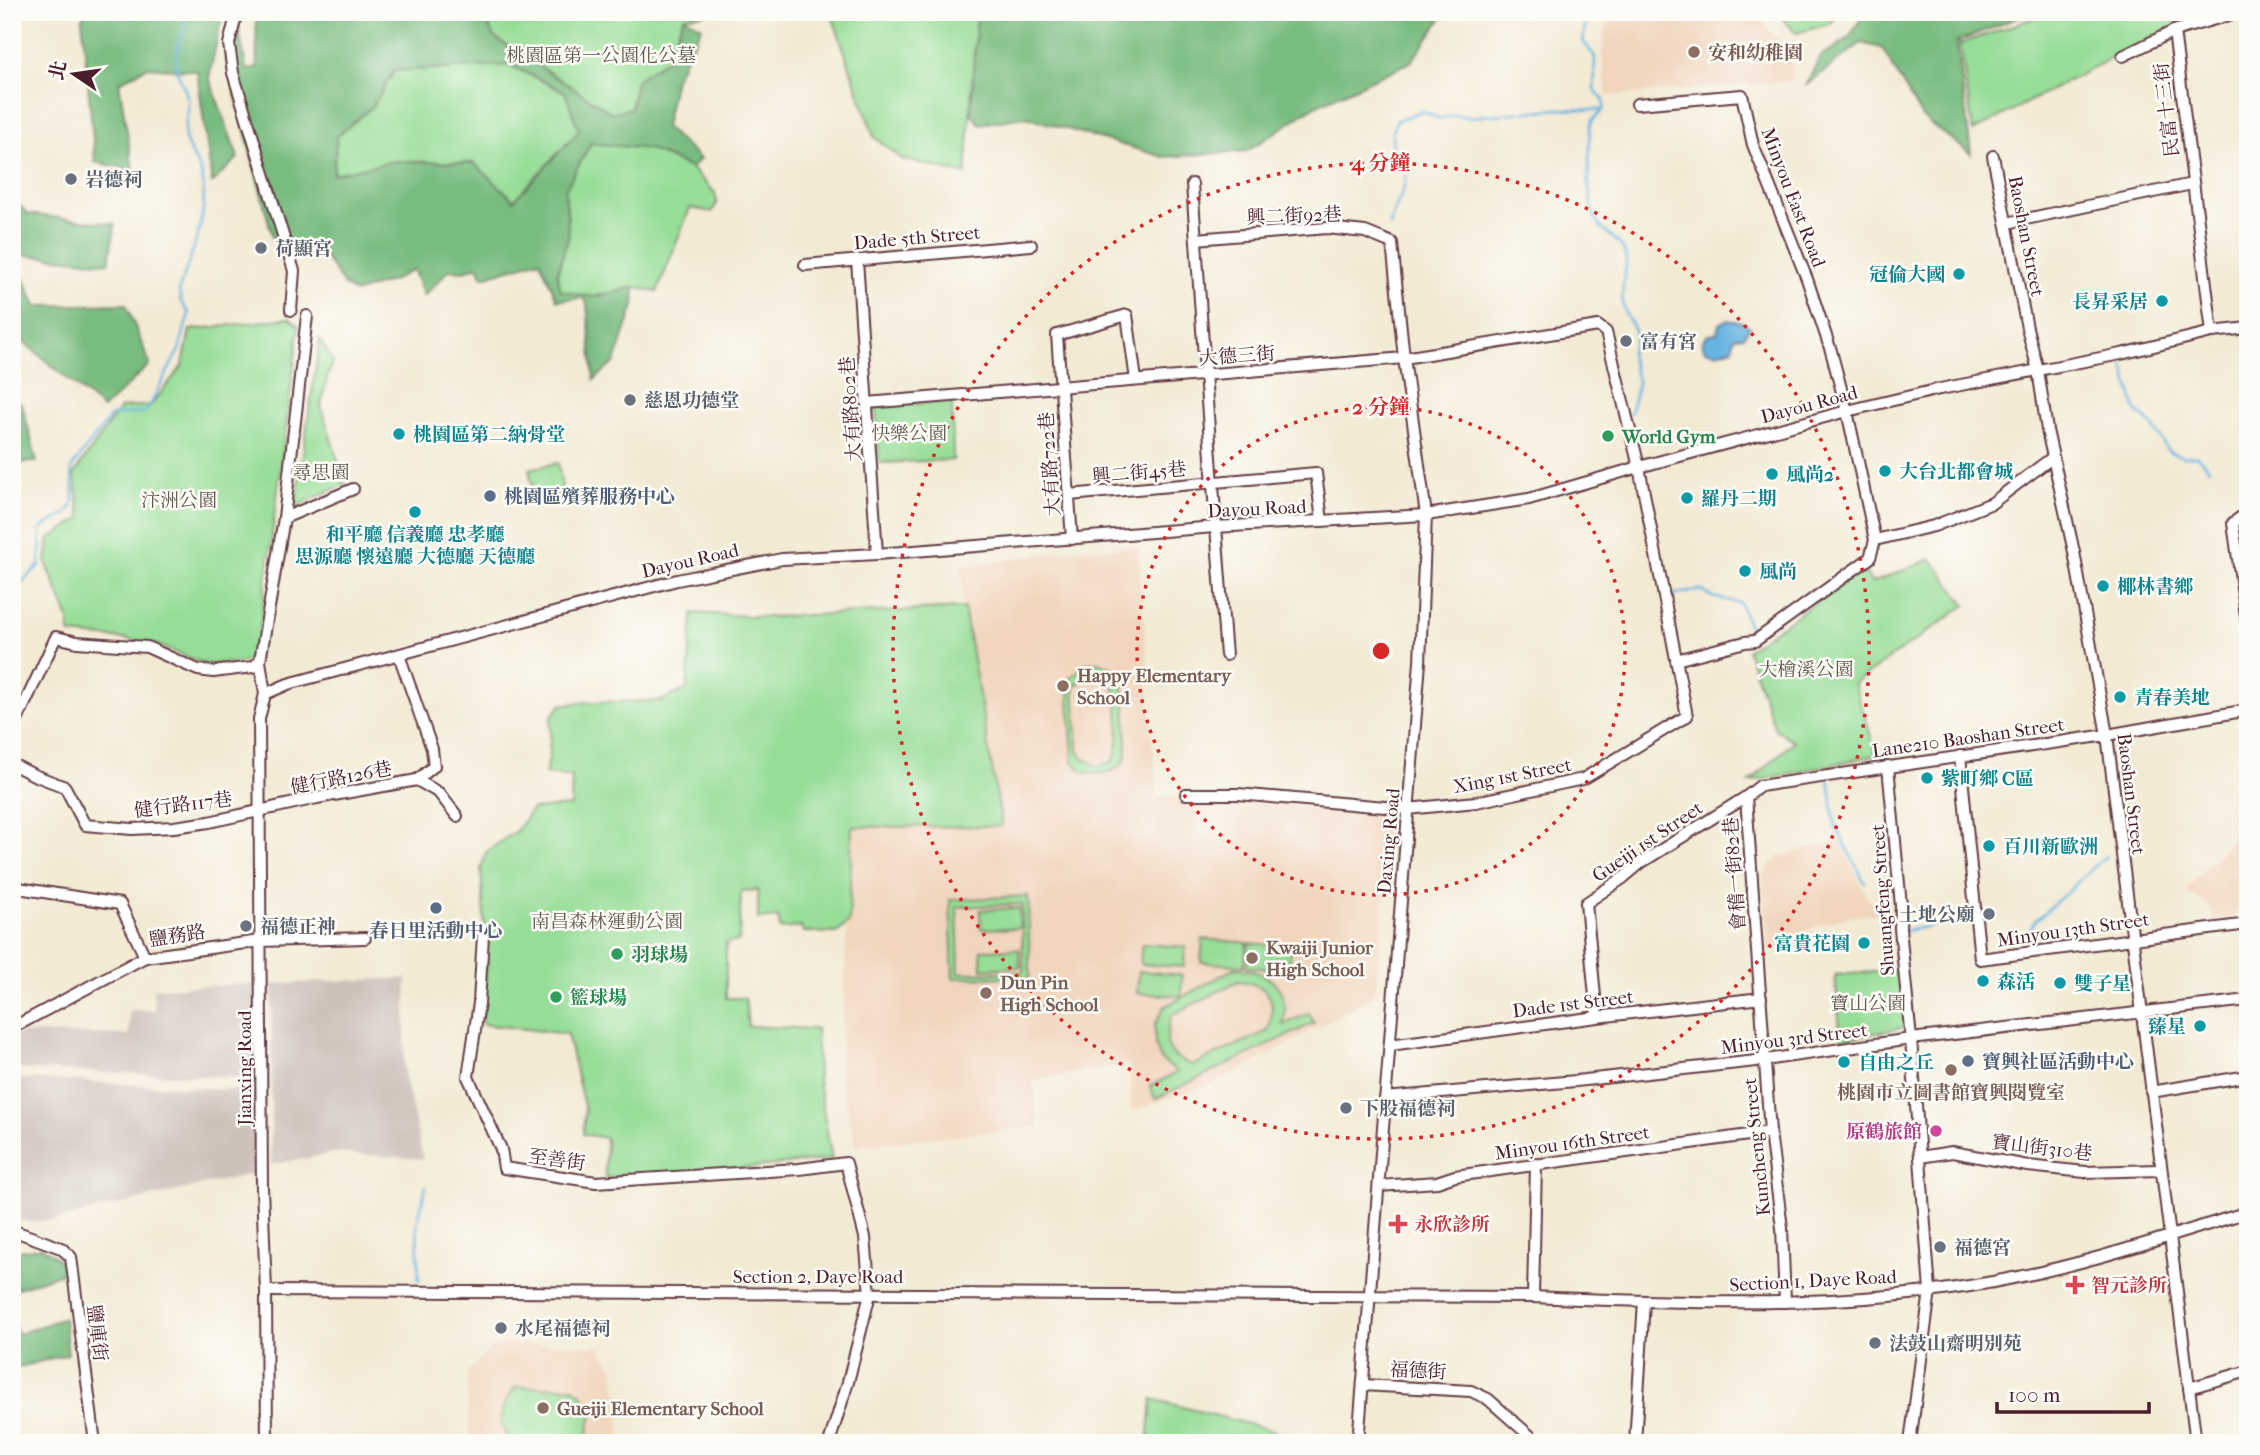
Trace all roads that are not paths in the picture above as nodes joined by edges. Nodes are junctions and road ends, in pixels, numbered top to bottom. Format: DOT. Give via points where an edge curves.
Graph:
graph roads {
  1 [pos="237,12"];
  2 [pos="2239,12"];
  3 [pos="2174,31"];
  4 [pos="2123,55"];
  5 [pos="1637,104"];
  6 [pos="1993,156"];
  7 [pos="1192,184"];
  8 [pos="2192,184"];
  9 [pos="2007,223"];
  10 [pos="1196,239"];
  11 [pos="1392,243"];
  12 [pos="1031,245"];
  13 [pos="857,260"];
  14 [pos="805,265"];
  15 [pos="291,310"];
  16 [pos="307,316"];
  17 [pos="2248,328"];
  18 [pos="1606,332"];
  19 [pos="2212,332"];
  20 [pos="1405,358"];
  21 [pos="2038,370"];
  22 [pos="1206,374"];
  23 [pos="1136,380"];
  24 [pos="1061,386"];
  25 [pos="867,404"];
  26 [pos="1847,411"];
  27 [pos="2053,457"];
  28 [pos="1639,467"];
  29 [pos="1211,482"];
  30 [pos="353,489"];
  31 [pos="1069,495"];
  32 [pos="2248,512"];
  33 [pos="1426,515"];
  34 [pos="284,518"];
  35 [pos="1322,521"];
  36 [pos="1215,527"];
  37 [pos="1072,539"];
  38 [pos="1875,540"];
  39 [pos="877,554"];
  40 [pos="2248,630"];
  41 [pos="399,654"];
  42 [pos="1226,654"];
  43 [pos="1676,660"];
  44 [pos="260,661"];
  45 [pos="265,694"];
  46 [pos="2248,710"];
  47 [pos="12,731"];
  48 [pos="2107,735"];
  49 [pos="1960,756"];
  50 [pos="12,764"];
  51 [pos="1888,766"];
  52 [pos="1834,774"];
  53 [pos="417,780"];
  54 [pos="1186,794"];
  55 [pos="1746,797"];
  56 [pos="1408,809"];
  57 [pos="260,811"];
  58 [pos="457,816"];
  59 [pos="12,887"];
  60 [pos="2248,924"];
  61 [pos="483,935"];
  62 [pos="365,939"];
  63 [pos="2132,939"];
  64 [pos="260,941"];
  65 [pos="1757,948"];
  66 [pos="145,957"];
  67 [pos="1761,998"];
  68 [pos="2248,1000"];
  69 [pos="2141,1013"];
  70 [pos="1597,1017"];
  71 [pos="12,1028"];
  72 [pos="1911,1040"];
  73 [pos="1390,1045"];
  74 [pos="1765,1060"];
  75 [pos="2248,1076"];
  76 [pos="2151,1092"];
  77 [pos="1385,1098"];
  78 [pos="1770,1132"];
  79 [pos="1920,1157"];
  80 [pos="1536,1164"];
  81 [pos="2160,1170"];
  82 [pos="1378,1186"];
  83 [pos="2248,1212"];
  84 [pos="12,1230"];
  85 [pos="2168,1237"];
  86 [pos="267,1291"];
  87 [pos="1930,1291"];
  88 [pos="870,1294"];
  89 [pos="1370,1297"];
  90 [pos="1533,1297"];
  91 [pos="1644,1301"];
  92 [pos="1785,1302"];
  93 [pos="2248,1371"];
  94 [pos="1363,1385"];
  95 [pos="2189,1388"];
  96 [pos="95,1443"];
  97 [pos="267,1443"];
  98 [pos="829,1443"];
  99 [pos="1358,1443"];
  100 [pos="1538,1443"];
  101 [pos="1635,1443"];
  102 [pos="1910,1443"];
  103 [pos="2196,1443"];
  1 -- 15 [label="street" via="229,44 233,72 294,271"];
  2 -- 3 [label="street"];
  3 -- 4 [label="street"];
  3 -- 8 [label="street, 民富十三街"];
  5 -- 26 [label="street, Minyou East Road" via="1742,95 1753,145 1807,279"];
  6 -- 9 [label="street, Baoshan Street"];
  7 -- 10 [label="street"];
  8 -- 9 [label="street"];
  8 -- 19 [label="street, 民富十三街"];
  9 -- 21 [label="street, Baoshan Street"];
  10 -- 11 [label="street, 興二街92巷" via="1327,228 1364,232"];
  10 -- 22 [label="street"];
  11 -- 20 [label="street, Daxing Road"];
  12 -- 13 [label="street, Dade 5th Street"];
  13 -- 14 [label="street, Dade 5th Street"];
  13 -- 25 [label="street, 大有路802巷"];
  16 -- 34 [label="street, Jianxing Road"];
  17 -- 19 [label="street, Dayou Road"];
  18 -- 20 [label="street, 大德三街" via="1598,326"];
  18 -- 28 [label="street, Xing 1st Street"];
  19 -- 21 [label="street, Dayou Road"];
  20 -- 22 [label="street, 大德三街"];
  20 -- 33 [label="street, Daxing Road"];
  21 -- 26 [label="street, Dayou Road"];
  21 -- 27 [label="street, Baoshan Street"];
  22 -- 23 [label="street, 大德三街"];
  22 -- 29 [label="street"];
  23 -- 24 [label="street, 大德三街"];
  23 -- 24 [label="street, 大有路722巷" via="1127,315 1058,335"];
  24 -- 25 [label="street, 大德三街"];
  24 -- 31 [label="street, 大有路722巷"];
  25 -- 39 [label="street, 大有路802巷"];
  26 -- 28 [label="street, Dayou Road"];
  26 -- 38 [label="street"];
  27 -- 38 [label="street" via="1992,503 1934,526"];
  27 -- 48 [label="street, Baoshan Street"];
  28 -- 33 [label="street, Dayou Road" via="1529,499"];
  28 -- 43 [label="street, Xing 1st Street"];
  29 -- 31 [label="street, 興二街45巷"];
  29 -- 35 [label="street, 興二街45巷" via="1316,473"];
  29 -- 36 [label="street"];
  30 -- 34 [label="street"];
  31 -- 37 [label="street, 大有路722巷"];
  32 -- 40 [label="street" via="2233,523"];
  33 -- 35 [label="street, Dayou Road"];
  33 -- 56 [label="street, Daxing Road"];
  34 -- 44 [label="street, Jianxing Road"];
  35 -- 36 [label="street, Dayou Road"];
  36 -- 37 [label="street, Dayou Road"];
  36 -- 42 [label="street"];
  37 -- 39 [label="street, Dayou Road"];
  38 -- 43 [label="street" via="1870,558 1755,641"];
  39 -- 41 [label="street, Dayou Road" via="749,564"];
  41 -- 45 [label="street, Dayou Road"];
  41 -- 53 [label="street" via="432,749 434,766"];
  43 -- 56 [label="street, Xing 1st Street" via="1687,716 1583,779 1489,800"];
  44 -- 45 [label="street, Jianxing Road"];
  44 -- 47 [label="street" via="253,667 213,672 147,647 56,637"];
  45 -- 57 [label="street, Jianxing Road" via="259,719"];
  46 -- 48 [label="street, Lane210 Baoshan Street"];
  48 -- 49 [label="street, Lane210 Baoshan Street"];
  48 -- 63 [label="street, Baoshan Street"];
  49 -- 51 [label="street, Lane210 Baoshan Street"];
  49 -- 63 [label="street, Minyou 13th Street" via="1980,959"];
  50 -- 57 [label="street, 健行路117巷" via="65,787 85,825 174,827"];
  51 -- 52 [label="street, Lane210 Baoshan Street"];
  51 -- 72 [label="street, Shuangfeng Street"];
  52 -- 55 [label="street, Gueiji 1st Street" via="1760,786"];
  53 -- 57 [label="street, 健行路126巷"];
  53 -- 58 [label="street, 健行路126巷" via="439,793"];
  54 -- 56 [label="street, Xing 1st Street" via="1238,794"];
  55 -- 65 [label="street, 會稽一街82巷"];
  55 -- 70 [label="street, Gueiji 1st Street" via="1586,903"];
  56 -- 73 [label="street, Daxing Road"];
  57 -- 64 [label="street, Jianxing Road"];
  59 -- 66 [label="street" via="120,904"];
  60 -- 63 [label="street, Minyou 13th Street"];
  61 -- 88 [label="street, 至善街" via="480,1003 468,1077 500,1149 503,1168 596,1182 846,1163 865,1237"];
  62 -- 64 [label="street, 鹽務路"];
  63 -- 69 [label="street, Baoshan Street"];
  64 -- 66 [label="street, 鹽務路"];
  64 -- 86 [label="street, Jianxing Road"];
  65 -- 67 [label="street, Kuncheng Street"];
  66 -- 71 [label="street, 鹽務路"];
  67 -- 70 [label="street, Dade 1st Street"];
  67 -- 74 [label="street, Kuncheng Street"];
  68 -- 69 [label="street, Minyou 3rd Street"];
  69 -- 72 [label="street, Minyou 3rd Street"];
  69 -- 76 [label="street, Baoshan Street"];
  70 -- 73 [label="street, Dade 1st Street"];
  72 -- 74 [label="street, Minyou 3rd Street"];
  72 -- 79 [label="street, Shuangfeng Street"];
  73 -- 77 [label="street, Daxing Road"];
  74 -- 77 [label="street, Minyou 3rd Street"];
  74 -- 78 [label="street, Kuncheng Street"];
  75 -- 76 [label="street"];
  76 -- 81 [label="street, Baoshan Street"];
  77 -- 82 [label="street, Daxing Road"];
  78 -- 80 [label="street, Minyou 16th Street"];
  78 -- 92 [label="street, Kuncheng Street" via="1782,1228"];
  79 -- 81 [label="street, 寶山街310巷" via="1952,1152 2085,1172"];
  79 -- 87 [label="street, Shuangfeng Street"];
  80 -- 82 [label="street, Minyou 16th Street" via="1437,1182"];
  80 -- 90 [label="street"];
  81 -- 85 [label="street, Baoshan Street"];
  82 -- 89 [label="street, Daxing Road"];
  83 -- 85 [label="street, Section 1, Daye Road"];
  84 -- 96 [label="street, 鹽庫街" via="46,1241 71,1257"];
  85 -- 87 [label="street, Section 1, Daye Road" via="2050,1270"];
  85 -- 95 [label="street, Baoshan Street"];
  86 -- 88 [label="street, Section 2, Daye Road"];
  86 -- 97 [label="street, Jianxing Road"];
  87 -- 92 [label="street, Section 1, Daye Road"];
  87 -- 102 [label="street, Shuangfeng Street"];
  88 -- 89 [label="street, Section 2, Daye Road"];
  88 -- 98 [label="street"];
  89 -- 90 [label="street, Section 1, Daye Road"];
  89 -- 94 [label="street, Daxing Road"];
  90 -- 91 [label="street, Section 1, Daye Road"];
  91 -- 92 [label="street, Section 1, Daye Road"];
  91 -- 101 [label="street"];
  93 -- 95 [label="street"];
  94 -- 99 [label="street, Daxing Road"];
  94 -- 100 [label="street, 福德街" via="1471,1391 1488,1398"];
  95 -- 103 [label="street, Baoshan Street"];
}
